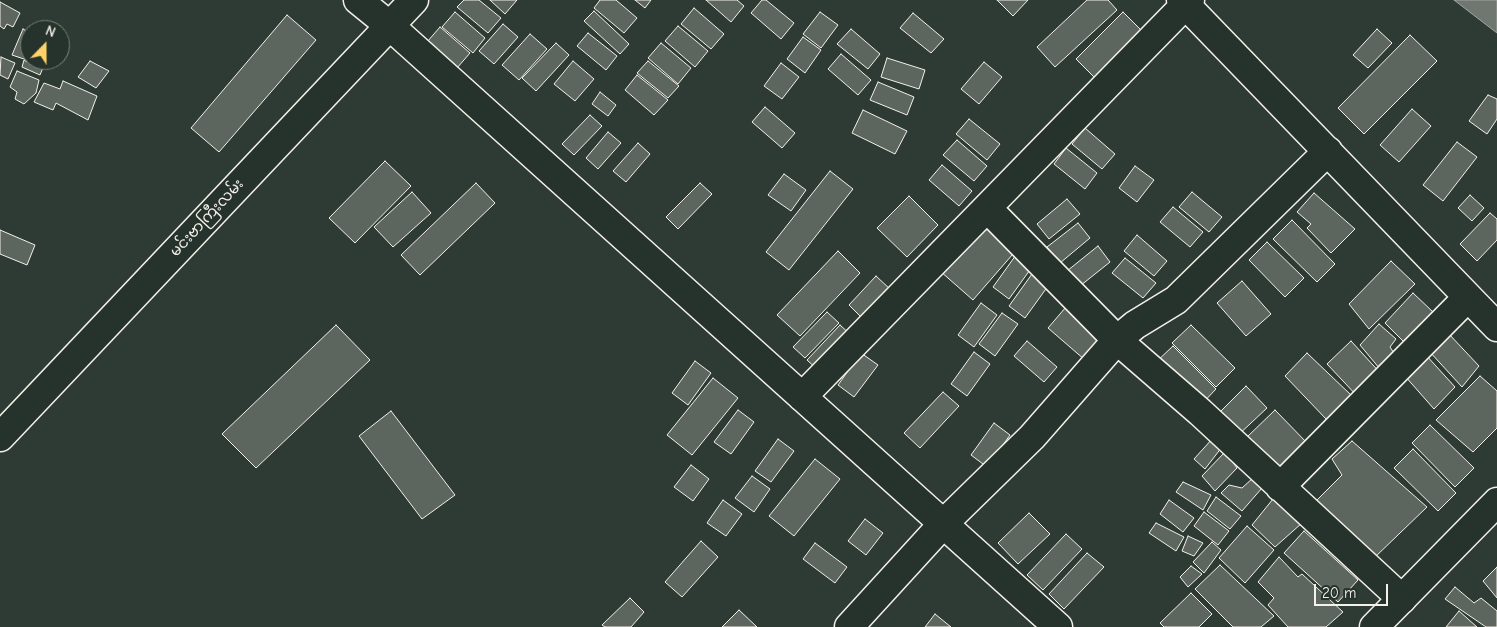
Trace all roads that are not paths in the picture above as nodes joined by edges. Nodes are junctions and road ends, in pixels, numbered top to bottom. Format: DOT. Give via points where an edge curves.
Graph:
graph roads {
  1 [pos="358,0"];
  2 [pos="414,0"];
  3 [pos="1186,2"];
  4 [pos="390,26"];
  5 [pos="1328,150"];
  6 [pos="987,208"];
  7 [pos="1468,297"];
  8 [pos="1497,327"];
  9 [pos="1116,340"];
  10 [pos="802,397"];
  11 [pos="0,437"];
  12 [pos="1280,487"];
  13 [pos="1497,502"];
  14 [pos="943,524"];
  15 [pos="1402,599"];
  16 [pos="849,627"];
  17 [pos="1058,627"];
  18 [pos="1374,627"];
  1 -- 4 [label="street"];
  2 -- 4 [label="street, မင်းဗာကြီးလမ်း"];
  3 -- 5 [label="street"];
  3 -- 6 [label="street"];
  4 -- 10 [label="street"];
  4 -- 11 [label="street, မင်းဗာကြီးလမ်း"];
  5 -- 7 [label="street"];
  5 -- 9 [label="street" via="1176,300"];
  6 -- 9 [label="street"];
  6 -- 10 [label="street"];
  7 -- 8 [label="street"];
  7 -- 12 [label="street"];
  9 -- 12 [label="street"];
  9 -- 14 [label="street" via="1032,437"];
  10 -- 14 [label="street"];
  12 -- 15 [label="street"];
  13 -- 15 [label="street"];
  14 -- 16 [label="street"];
  14 -- 17 [label="street"];
  15 -- 18 [label="street"];
}
